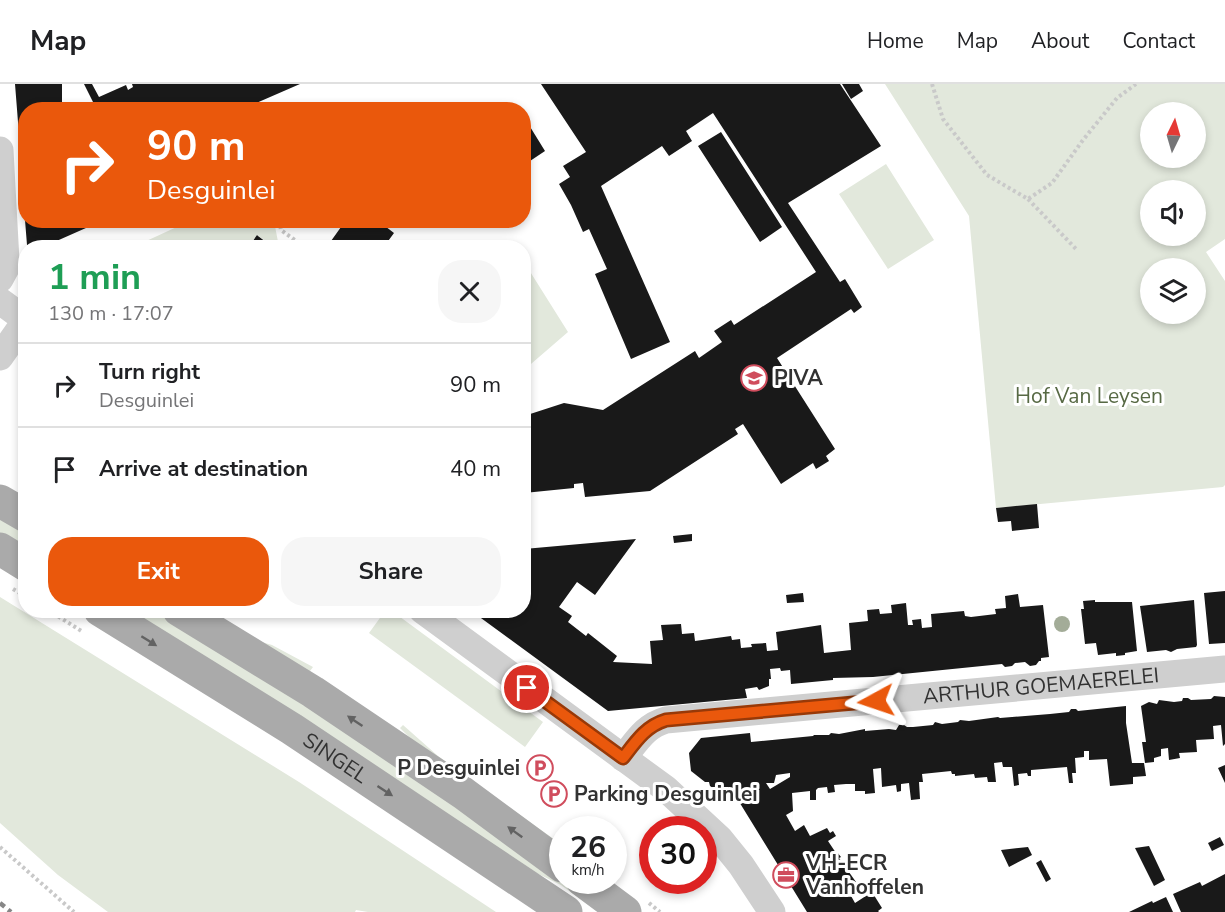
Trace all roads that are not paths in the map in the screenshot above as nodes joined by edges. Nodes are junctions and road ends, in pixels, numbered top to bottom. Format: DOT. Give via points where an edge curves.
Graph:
graph roads {
  1 [pos="0,150"];
  2 [pos="0,279"];
  3 [pos="0,301"];
  4 [pos="18,314"];
  5 [pos="18,331"];
  6 [pos="0,357"];
  7 [pos="0,501"];
  8 [pos="18,511"];
  9 [pos="0,549"];
  10 [pos="18,560"];
  11 [pos="113,618"];
  12 [pos="192,618"];
  13 [pos="433,618"];
  14 [pos="1225,669"];
  15 [pos="623,758"];
  16 [pos="549,857"];
  17 [pos="601,894"];
  18 [pos="556,908"];
  19 [pos="625,912"];
  20 [pos="771,912"];
  1 -- 2 [label="street" via="6,268"];
  3 -- 4 [label="street"];
  5 -- 6 [label="street"];
  7 -- 8 [label="main road"];
  9 -- 10 [label="main road"];
  11 -- 18 [label="main road, SINGEL, one-way" via="292,729"];
  16 -- 12 [label="main road, SINGEL, one-way" via="313,692"];
  13 -- 15 [label="street"];
  14 -- 15 [label="street, ARTHUR GOEMAERELEI" via="666,720 645,730"];
  15 -- 20 [label="street" via="666,789 720,839"];
  17 -- 19 [label="main road"];
}
